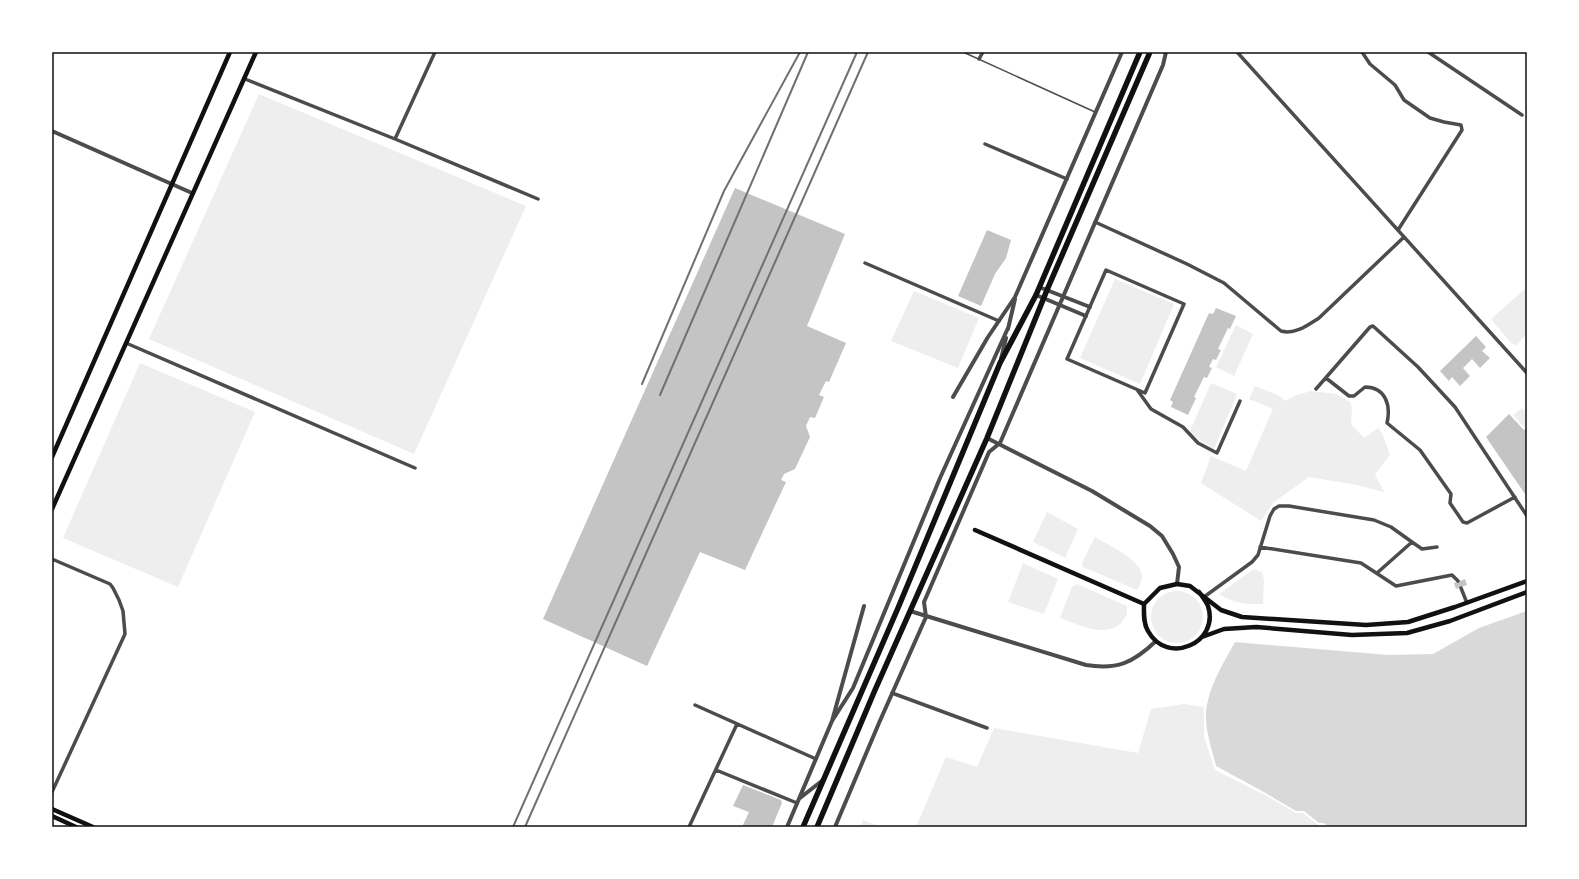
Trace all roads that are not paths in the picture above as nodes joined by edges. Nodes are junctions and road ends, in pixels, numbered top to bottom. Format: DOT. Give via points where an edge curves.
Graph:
graph roads {
  1 [pos="230,52"];
  2 [pos="256,52"];
  3 [pos="435,52"];
  4 [pos="963,52"];
  5 [pos="983,52"];
  6 [pos="1122,52"];
  7 [pos="1140,52"];
  8 [pos="1150,52"];
  9 [pos="1166,52"];
  10 [pos="1362,52"];
  11 [pos="1428,52"];
  12 [pos="1239,53"];
  13 [pos="980,60"];
  14 [pos="245,79"];
  15 [pos="1095,112"];
  16 [pos="1522,116"];
  17 [pos="52,131"];
  18 [pos="395,139"];
  19 [pos="985,144"];
  20 [pos="1066,179"];
  21 [pos="172,184"];
  22 [pos="192,194"];
  23 [pos="538,199"];
  24 [pos="1095,222"];
  25 [pos="1398,230"];
  26 [pos="1404,237"];
  27 [pos="865,263"];
  28 [pos="1039,286"];
  29 [pos="1047,290"];
  30 [pos="1036,295"];
  31 [pos="1063,296"];
  32 [pos="1015,297"];
  33 [pos="1044,298"];
  34 [pos="1059,305"];
  35 [pos="1090,307"];
  36 [pos="1086,316"];
  37 [pos="999,321"];
  38 [pos="1008,328"];
  39 [pos="126,343"];
  40 [pos="1000,364"];
  41 [pos="1527,373"];
  42 [pos="1326,378"];
  43 [pos="1316,389"];
  44 [pos="1138,390"];
  45 [pos="953,397"];
  46 [pos="1240,401"];
  47 [pos="987,438"];
  48 [pos="1000,443"];
  49 [pos="52,457"];
  50 [pos="415,468"];
  51 [pos="1515,497"];
  52 [pos="52,509"];
  53 [pos="1527,516"];
  54 [pos="975,530"];
  55 [pos="1412,542"];
  56 [pos="1436,547"];
  57 [pos="1260,548"];
  58 [pos="52,559"];
  59 [pos="1377,573"];
  60 [pos="1458,581"];
  61 [pos="1527,581"];
  62 [pos="1177,584"];
  63 [pos="1461,588"];
  64 [pos="1199,592"];
  65 [pos="1527,592"];
  66 [pos="1204,597"];
  67 [pos="1467,602"];
  68 [pos="1144,604"];
  69 [pos="864,606"];
  70 [pos="910,611"];
  71 [pos="926,617"];
  72 [pos="1202,636"];
  73 [pos="1156,641"];
  74 [pos="892,693"];
  75 [pos="695,705"];
  76 [pos="832,721"];
  77 [pos="737,724"];
  78 [pos="987,728"];
  79 [pos="816,759"];
  80 [pos="716,770"];
  81 [pos="823,780"];
  82 [pos="52,792"];
  83 [pos="798,801"];
  84 [pos="52,809"];
  85 [pos="52,816"];
  86 [pos="76,827"];
  87 [pos="93,827"];
  88 [pos="689,827"];
  89 [pos="787,827"];
  90 [pos="803,827"];
  91 [pos="817,827"];
  92 [pos="835,827"];
  1 -- 21 [label="main road"];
  2 -- 14 [label="main road"];
  3 -- 18 [label="street"];
  4 -- 13 [label="lane"];
  5 -- 13 [label="street"];
  6 -- 15 [label="street"];
  7 -- 28 [label="highway"];
  8 -- 29 [label="highway"];
  9 -- 24 [label="street"];
  10 -- 25 [label="street" via="1370,64 1395,85 1404,100 1430,118 1461,125 1462,130"];
  11 -- 16 [label="street"];
  12 -- 25 [label="street"];
  13 -- 15 [label="lane"];
  14 -- 18 [label="street"];
  14 -- 22 [label="main road"];
  15 -- 20 [label="street"];
  17 -- 21 [label="street"];
  18 -- 23 [label="street"];
  19 -- 20 [label="street"];
  20 -- 32 [label="street"];
  21 -- 22 [label="street"];
  21 -- 49 [label="main road"];
  22 -- 39 [label="main road"];
  24 -- 26 [label="street" via="1219,280 1281,331 1289,334 1319,318"];
  24 -- 31 [label="street"];
  25 -- 26 [label="street"];
  26 -- 41 [label="street"];
  27 -- 37 [label="street"];
  28 -- 29 [label="street"];
  28 -- 30 [label="highway"];
  29 -- 31 [label="street"];
  29 -- 33 [label="highway"];
  30 -- 33 [label="street"];
  30 -- 40 [label="highway"];
  31 -- 34 [label="street"];
  31 -- 35 [label="street"];
  32 -- 37 [label="street"];
  32 -- 38 [label="street"];
  33 -- 34 [label="street"];
  33 -- 47 [label="highway"];
  34 -- 36 [label="street"];
  34 -- 48 [label="street"];
  35 -- 36 [label="street"];
  35 -- 44 [label="street" via="1106,270 1184,304 1145,393"];
  36 -- 44 [label="street" via="1067,359"];
  37 -- 45 [label="street"];
  38 -- 40 [label="street"];
  38 -- 76 [label="street" via="940,478 853,688"];
  39 -- 50 [label="street"];
  39 -- 52 [label="main road"];
  40 -- 81 [label="highway"];
  42 -- 43 [label="street"];
  42 -- 51 [label="street" via="1349,396 1354,396 1365,387 1382,394 1389,407 1387,423 1420,450 1451,494 1450,503 1463,522 1467,523"];
  42 -- 51 [label="street" via="1373,326 1418,367 1455,407"];
  44 -- 46 [label="street" via="1151,409 1183,427 1198,443 1217,453"];
  47 -- 48 [label="street"];
  47 -- 70 [label="highway"];
  48 -- 62 [label="street" via="1092,491 1150,526 1162,536 1173,554 1179,567"];
  48 -- 71 [label="street" via="989,452 924,602"];
  51 -- 53 [label="street"];
  54 -- 68 [label="main road"];
  55 -- 56 [label="street" via="1422,549"];
  55 -- 57 [label="street" via="1391,527 1374,520 1279,506 1270,516"];
  55 -- 59 [label="street"];
  57 -- 59 [label="street" via="1361,563"];
  57 -- 66 [label="street" via="1252,562"];
  58 -- 82 [label="street" via="110,584 119,600 125,627 125,634"];
  59 -- 60 [label="street" via="1396,586 1452,575"];
  61 -- 67 [label="main road"];
  62 -- 64 [label="main road" via="1190,586"];
  62 -- 68 [label="main road" via="1160,588"];
  63 -- 67 [label="street"];
  64 -- 66 [label="main road"];
  64 -- 72 [label="main road" via="1208,605 1209,618"];
  65 -- 72 [label="main road" via="1450,621 1407,633 1352,635 1256,627 1224,629"];
  66 -- 67 [label="main road" via="1221,610 1242,616 1366,625 1408,622"];
  68 -- 73 [label="main road" via="1144,618 1148,631"];
  69 -- 76 [label="street"];
  70 -- 71 [label="street"];
  70 -- 91 [label="highway"];
  71 -- 73 [label="street" via="1094,667 1124,664 1142,654"];
  71 -- 74 [label="street"];
  72 -- 73 [label="main road" via="1197,642 1182,649 1169,648"];
  74 -- 78 [label="street"];
  74 -- 92 [label="street"];
  75 -- 77 [label="street"];
  76 -- 79 [label="street"];
  77 -- 79 [label="street"];
  77 -- 80 [label="street"];
  79 -- 83 [label="street"];
  80 -- 83 [label="street"];
  80 -- 88 [label="street"];
  81 -- 83 [label="street"];
  81 -- 90 [label="highway"];
  83 -- 89 [label="street"];
  84 -- 87 [label="main road"];
  85 -- 86 [label="main road"];
}
